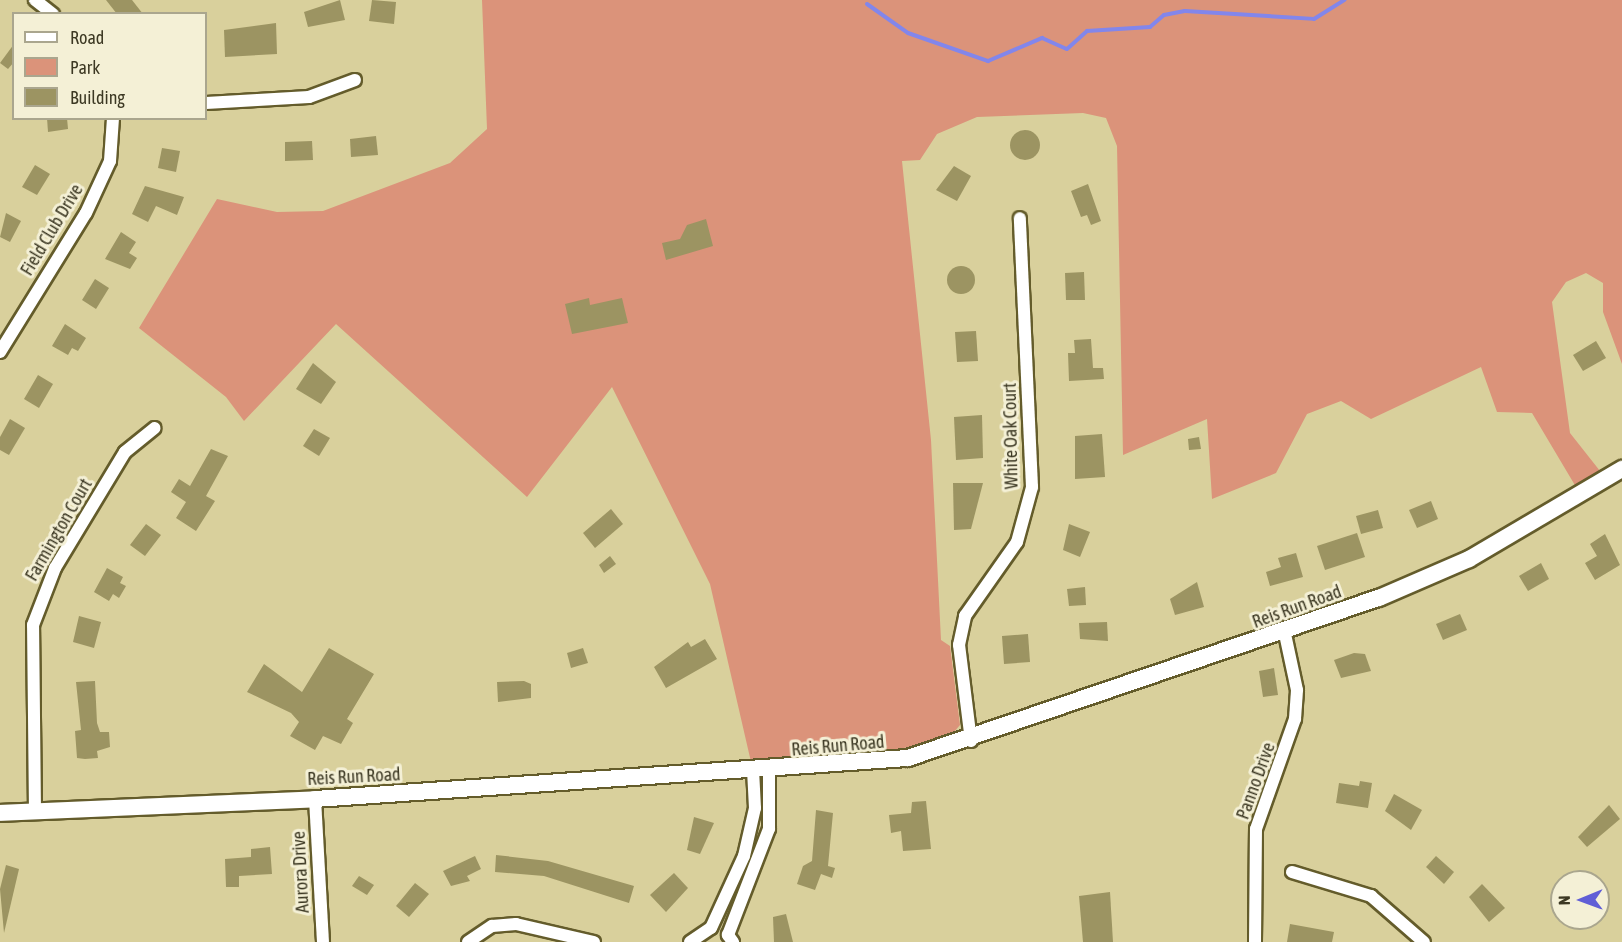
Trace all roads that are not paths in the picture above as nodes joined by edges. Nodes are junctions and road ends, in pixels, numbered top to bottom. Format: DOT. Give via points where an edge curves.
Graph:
graph roads {
  1 [pos="35,0"];
  2 [pos="50,12"];
  3 [pos="355,80"];
  4 [pos="207,103"];
  5 [pos="113,120"];
  6 [pos="1020,218"];
  7 [pos="0,352"];
  8 [pos="155,428"];
  9 [pos="1622,470"];
  10 [pos="1285,634"];
  11 [pos="971,741"];
  12 [pos="761,771"];
  13 [pos="315,799"];
  14 [pos="35,812"];
  15 [pos="0,813"];
  16 [pos="1292,872"];
  17 [pos="711,928"];
  18 [pos="731,939"];
  19 [pos="323,942"];
  20 [pos="468,942"];
  21 [pos="594,942"];
  22 [pos="690,942"];
  23 [pos="1255,942"];
  24 [pos="1424,942"];
  1 -- 2 [label="street"];
  3 -- 4 [label="street" via="309,97"];
  5 -- 7 [label="street, Field Club Drive" via="110,160 86,213"];
  6 -- 11 [label="street, White Oak Court" via="1032,487 1017,542 976,596 960,634"];
  8 -- 14 [label="street, Farmington Court" via="125,452 55,568 33,625"];
  9 -- 10 [label="main road, Reis Run Road" via="1469,559"];
  10 -- 11 [label="main road, Reis Run Road"];
  10 -- 23 [label="street, Panno Drive" via="1297,690 1295,719 1256,829"];
  11 -- 12 [label="main road, Reis Run Road" via="886,762"];
  12 -- 13 [label="main road, Reis Run Road"];
  12 -- 17 [label="street" via="744,856"];
  12 -- 18 [label="street" via="769,829"];
  13 -- 14 [label="main road, Reis Run Road"];
  13 -- 19 [label="street, Aurora Drive"];
  14 -- 15 [label="main road, Reis Run Road"];
  16 -- 24 [label="street" via="1371,896"];
  17 -- 18 [label="street"];
  17 -- 22 [label="street"];
  20 -- 21 [label="street" via="492,926 516,924"];
}
